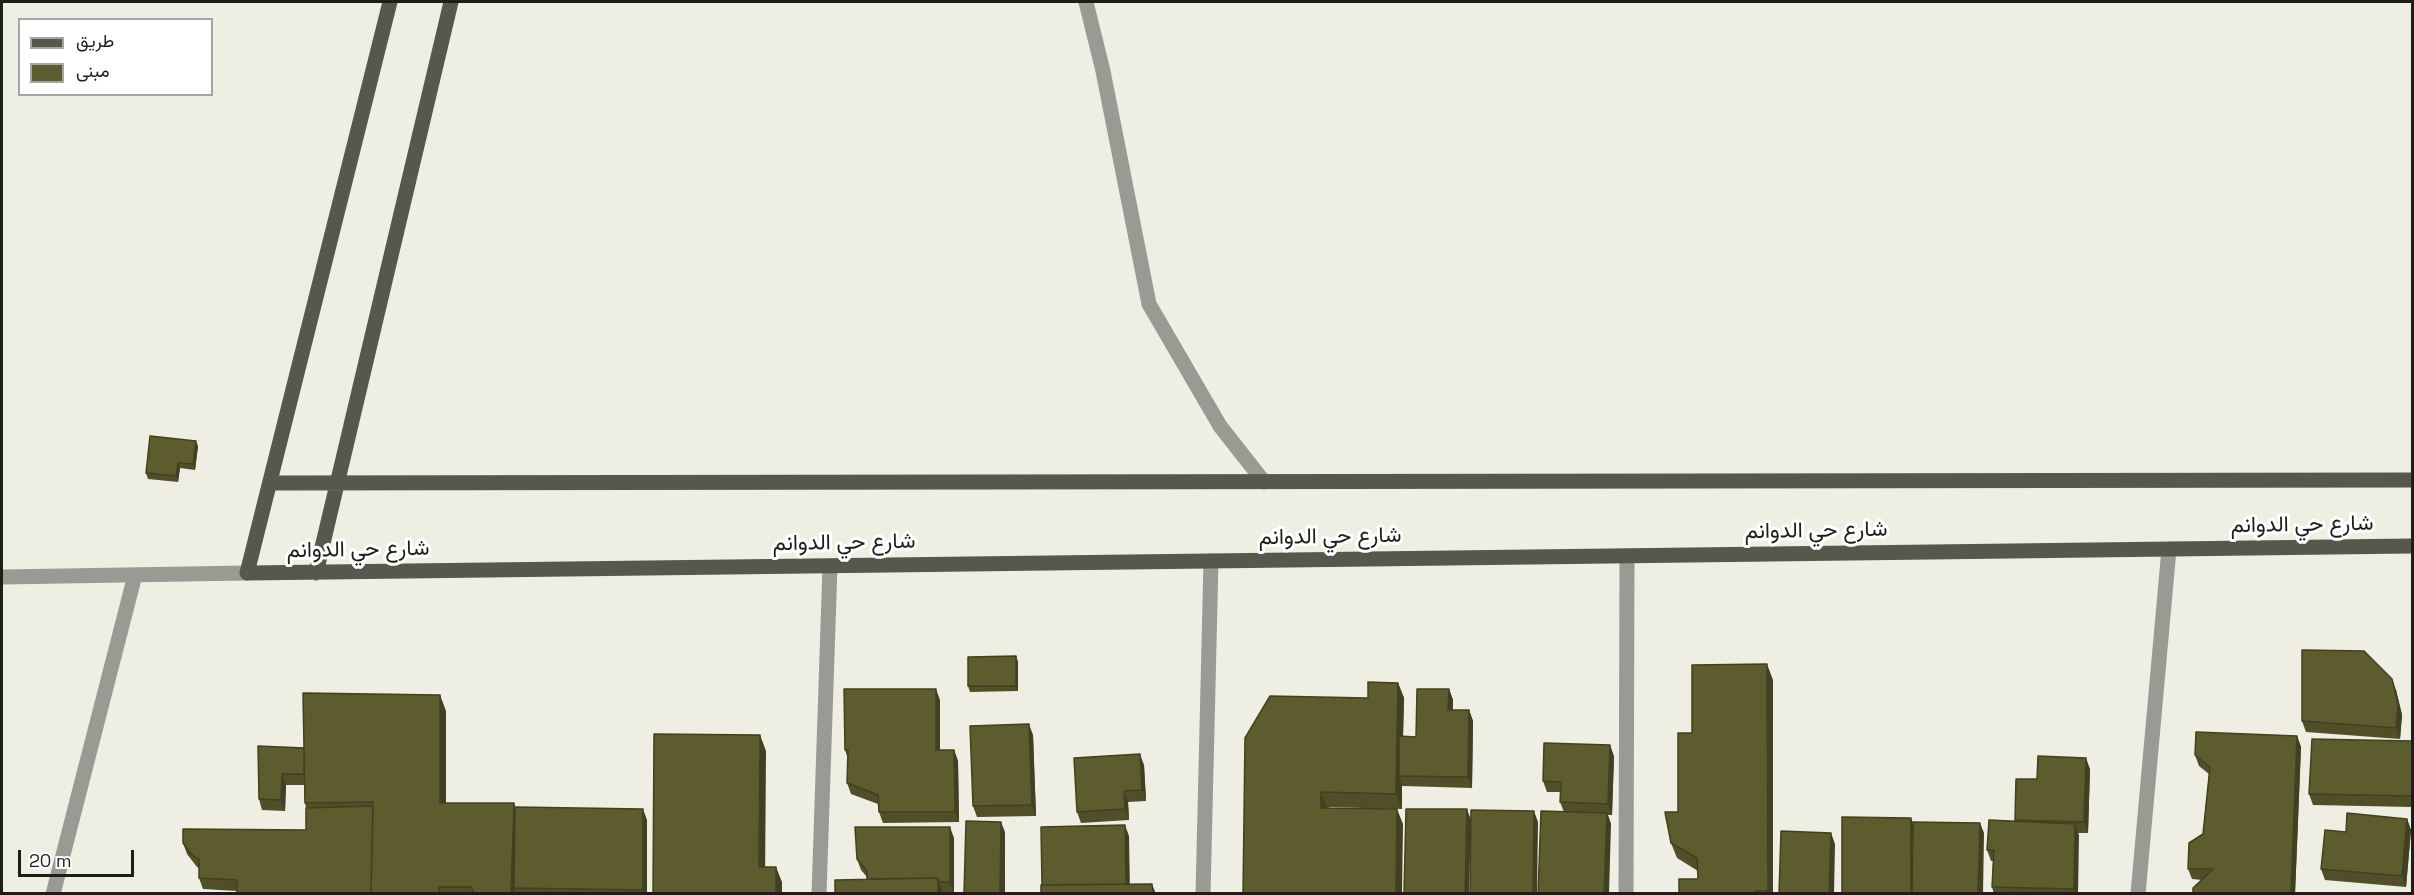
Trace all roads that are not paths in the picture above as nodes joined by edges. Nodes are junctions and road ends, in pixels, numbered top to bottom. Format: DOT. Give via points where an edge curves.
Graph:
graph roads {
  1 [pos="390,2"];
  2 [pos="451,2"];
  3 [pos="1086,2"];
  4 [pos="2412,480"];
  5 [pos="1264,482"];
  6 [pos="270,483"];
  7 [pos="336,483"];
  8 [pos="2412,546"];
  9 [pos="2169,549"];
  10 [pos="1627,556"];
  11 [pos="1210,561"];
  12 [pos="830,566"];
  13 [pos="247,573"];
  14 [pos="316,573"];
  15 [pos="135,575"];
  16 [pos="2,577"];
  17 [pos="53,894"];
  18 [pos="819,894"];
  19 [pos="1203,894"];
  20 [pos="1626,894"];
  21 [pos="2138,894"];
  1 -- 6 [label="main road"];
  2 -- 7 [label="main road"];
  3 -- 5 [label="street" via="1149,304 1220,426"];
  4 -- 5 [label="main road, شارع حي الدوانم"];
  5 -- 7 [label="main road, شارع حي الدوانم"];
  6 -- 7 [label="main road, شارع حي الدوانم"];
  6 -- 13 [label="main road"];
  7 -- 14 [label="main road"];
  8 -- 9 [label="main road, شارع حي الدوانم"];
  9 -- 10 [label="main road, شارع حي الدوانم"];
  9 -- 21 [label="street"];
  10 -- 11 [label="main road, شارع حي الدوانم"];
  10 -- 20 [label="street"];
  11 -- 12 [label="main road, شارع حي الدوانم"];
  11 -- 19 [label="street"];
  12 -- 14 [label="main road, شارع حي الدوانم"];
  12 -- 18 [label="street"];
  13 -- 14 [label="main road, شارع حي الدوانم"];
  13 -- 15 [label="street"];
  15 -- 16 [label="street"];
  15 -- 17 [label="street"];
}
